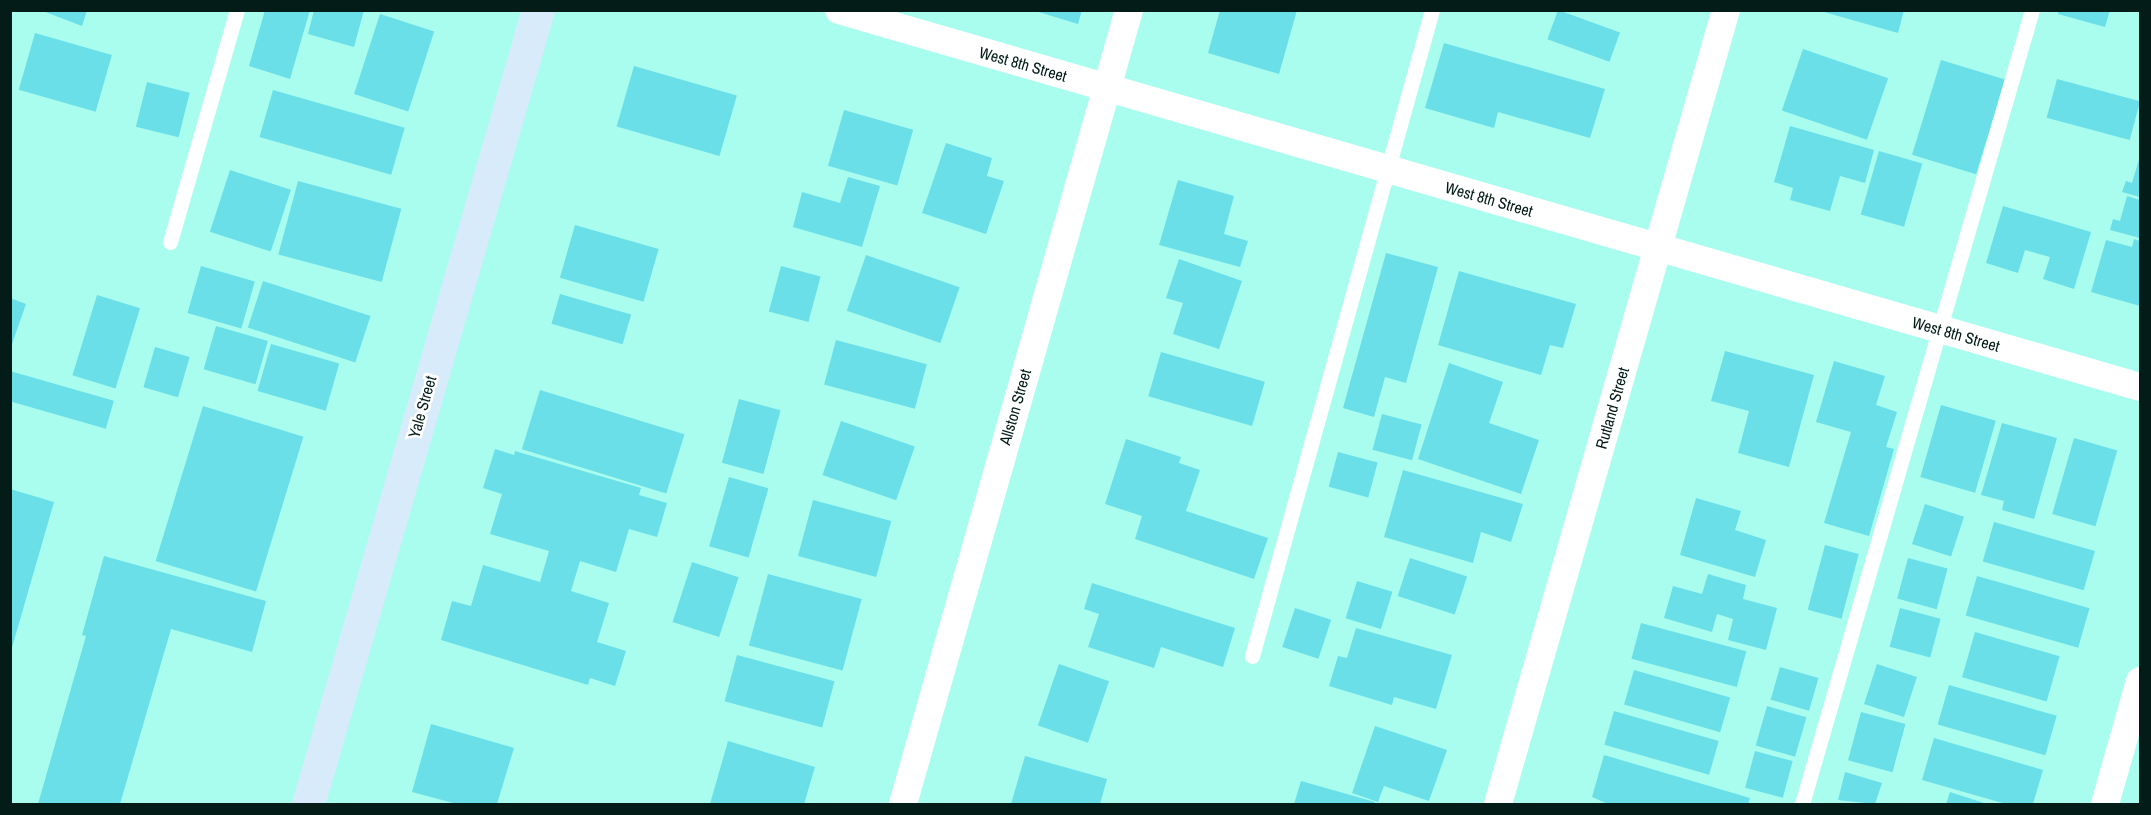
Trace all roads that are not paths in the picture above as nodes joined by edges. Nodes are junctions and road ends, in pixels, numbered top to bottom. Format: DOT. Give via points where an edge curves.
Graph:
graph roads {
  1 [pos="237,10"];
  2 [pos="538,10"];
  3 [pos="838,10"];
  4 [pos="1129,10"];
  5 [pos="1432,10"];
  6 [pos="1726,10"];
  7 [pos="2032,10"];
  8 [pos="1106,88"];
  9 [pos="1385,169"];
  10 [pos="170,242"];
  11 [pos="1658,248"];
  12 [pos="1937,329"];
  13 [pos="2140,387"];
  14 [pos="1252,656"];
  15 [pos="2140,681"];
  16 [pos="308,804"];
  17 [pos="903,804"];
  18 [pos="1498,804"];
  19 [pos="1802,804"];
  20 [pos="2105,804"];
  1 -- 10 [label="lane"];
  2 -- 16 [label="main road, Yale Street"];
  3 -- 8 [label="street, West 8th Street"];
  4 -- 8 [label="street, Allston Street"];
  5 -- 9 [label="lane"];
  6 -- 11 [label="street, Rutland Street"];
  7 -- 12 [label="lane"];
  8 -- 9 [label="street, West 8th Street"];
  8 -- 17 [label="street, Allston Street"];
  9 -- 11 [label="street, West 8th Street"];
  9 -- 14 [label="lane"];
  11 -- 12 [label="street, West 8th Street"];
  11 -- 18 [label="street, Rutland Street"];
  12 -- 13 [label="street, West 8th Street"];
  12 -- 19 [label="lane"];
  15 -- 20 [label="street"];
}
